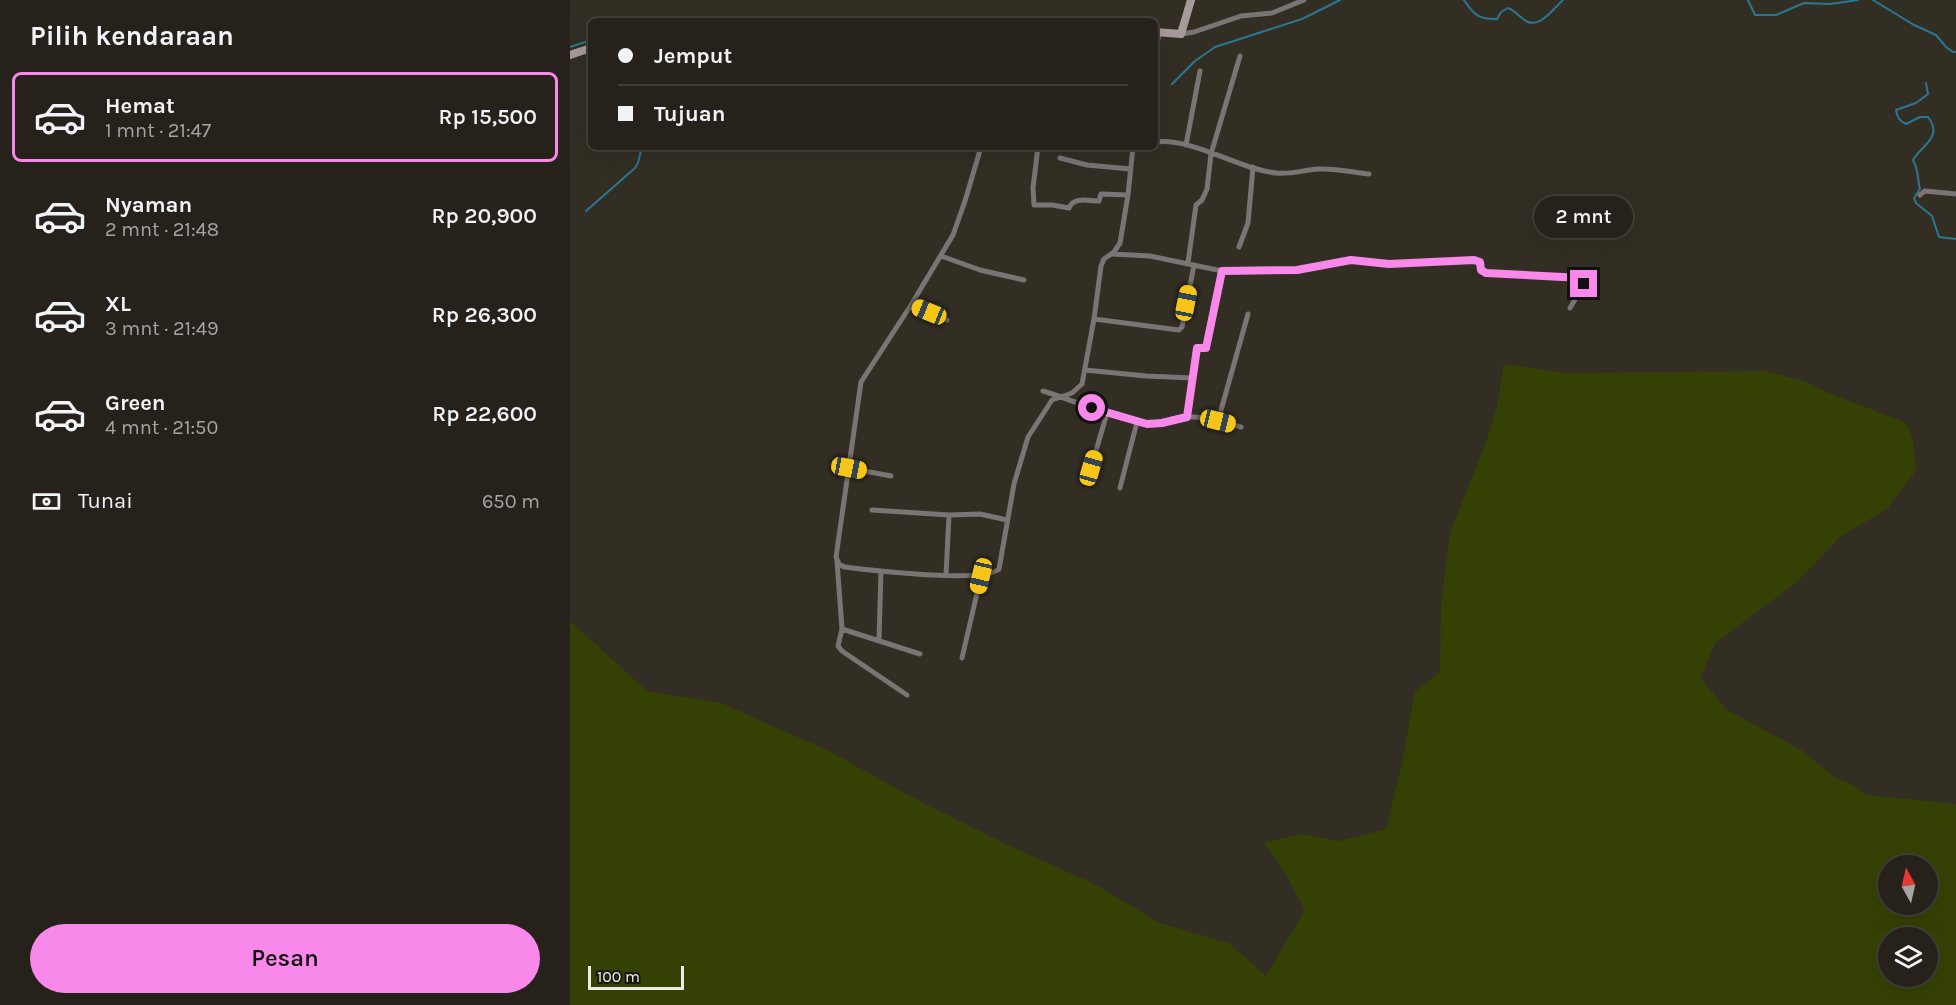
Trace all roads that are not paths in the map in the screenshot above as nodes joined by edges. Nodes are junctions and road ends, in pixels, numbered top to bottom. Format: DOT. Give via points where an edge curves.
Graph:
graph roads {
  1 [pos="1191,0"];
  2 [pos="1304,0"];
  3 [pos="1158,33"];
  4 [pos="1181,34"];
  5 [pos="588,49"];
  6 [pos="570,55"];
  7 [pos="1240,56"];
  8 [pos="1200,71"];
  9 [pos="1158,142"];
  10 [pos="1186,145"];
  11 [pos="980,150"];
  12 [pos="1038,150"];
  13 [pos="1133,150"];
  14 [pos="1211,154"];
  15 [pos="1060,158"];
  16 [pos="1253,167"];
  17 [pos="1131,169"];
  18 [pos="1369,174"];
  19 [pos="1956,194"];
  20 [pos="1128,195"];
  21 [pos="1920,195"];
  22 [pos="1239,247"];
  23 [pos="1112,254"];
  24 [pos="941,256"];
  25 [pos="1191,264"];
  26 [pos="1222,271"];
  27 [pos="1024,280"];
  28 [pos="911,305"];
  29 [pos="1570,308"];
  30 [pos="1248,314"];
  31 [pos="1094,319"];
  32 [pos="947,320"];
  33 [pos="1085,370"];
  34 [pos="1193,378"];
  35 [pos="1043,391"];
  36 [pos="1062,396"];
  37 [pos="1107,413"];
  38 [pos="1187,417"];
  39 [pos="1218,421"];
  40 [pos="1137,422"];
  41 [pos="1241,427"];
  42 [pos="849,468"];
  43 [pos="1091,468"];
  44 [pos="891,476"];
  45 [pos="1120,488"];
  46 [pos="872,510"];
  47 [pos="950,515"];
  48 [pos="1007,520"];
  49 [pos="836,557"];
  50 [pos="881,571"];
  51 [pos="946,575"];
  52 [pos="981,576"];
  53 [pos="842,629"];
  54 [pos="879,640"];
  55 [pos="920,654"];
  56 [pos="962,658"];
  57 [pos="907,695"];
  1 -- 4 [label="street"];
  2 -- 4 [label="street" via="1272,14 1241,16"];
  3 -- 4 [label="street"];
  5 -- 6 [label="street"];
  7 -- 14 [label="street"];
  8 -- 10 [label="street"];
  9 -- 10 [label="street"];
  10 -- 14 [label="street"];
  11 -- 24 [label="street" via="960,217"];
  12 -- 20 [label="street" via="1034,205 1070,208 1076,200 1099,201 1101,194"];
  13 -- 17 [label="street"];
  14 -- 16 [label="street"];
  14 -- 25 [label="street" via="1207,189 1196,205"];
  15 -- 17 [label="street"];
  16 -- 18 [label="street" via="1277,173 1321,169"];
  16 -- 22 [label="street" via="1248,224"];
  17 -- 20 [label="street"];
  19 -- 21 [label="street" via="1925,191"];
  20 -- 23 [label="street" via="1120,243"];
  23 -- 25 [label="street"];
  23 -- 31 [label="street" via="1101,266"];
  24 -- 27 [label="street"];
  24 -- 28 [label="street"];
  25 -- 26 [label="street"];
  25 -- 31 [label="street" via="1182,327 1175,333"];
  26 -- 29 [label="street" via="1297,270 1351,260 1389,264 1476,260 1486,273 1584,279"];
  26 -- 34 [label="street" via="1206,348 1197,348"];
  28 -- 32 [label="street"];
  28 -- 42 [label="street" via="861,382"];
  30 -- 39 [label="street"];
  31 -- 33 [label="street"];
  33 -- 34 [label="street"];
  33 -- 36 [label="street" via="1079,389"];
  34 -- 38 [label="street"];
  35 -- 36 [label="street"];
  36 -- 37 [label="street"];
  36 -- 48 [label="street" via="1050,402 1028,437"];
  37 -- 40 [label="street"];
  37 -- 43 [label="street"];
  38 -- 39 [label="street"];
  38 -- 40 [label="street" via="1155,424"];
  39 -- 41 [label="street"];
  40 -- 45 [label="street"];
  42 -- 44 [label="street"];
  42 -- 49 [label="street"];
  46 -- 47 [label="street"];
  47 -- 48 [label="street" via="980,514"];
  47 -- 51 [label="street"];
  48 -- 52 [label="street" via="999,569"];
  49 -- 50 [label="street" via="844,567"];
  49 -- 53 [label="street"];
  50 -- 51 [label="street"];
  50 -- 54 [label="street"];
  51 -- 52 [label="street"];
  52 -- 56 [label="street"];
  53 -- 54 [label="street"];
  53 -- 57 [label="street" via="838,646 842,651"];
  54 -- 55 [label="street"];
}
